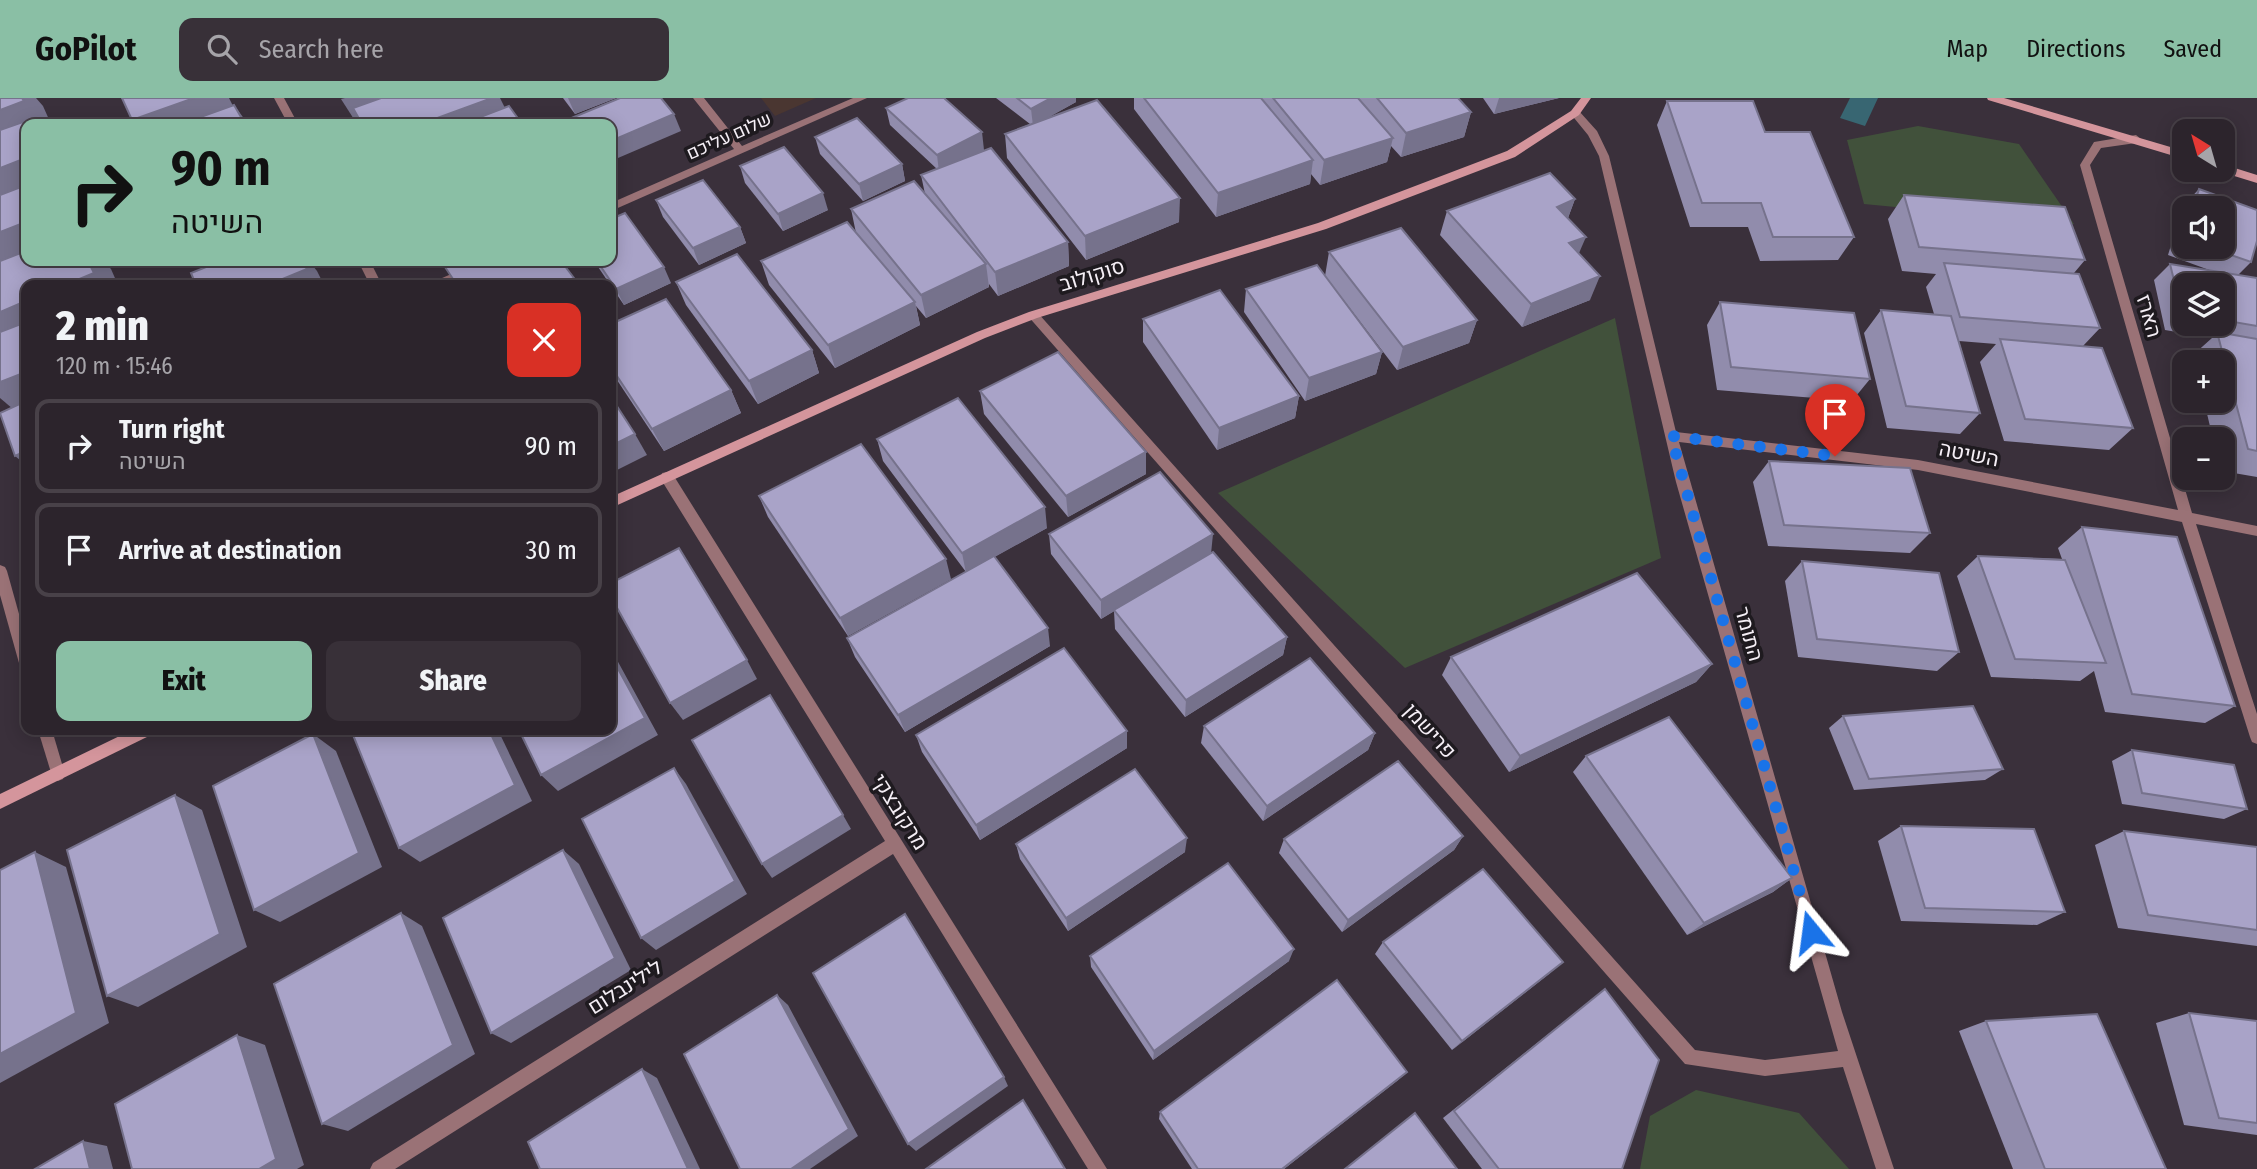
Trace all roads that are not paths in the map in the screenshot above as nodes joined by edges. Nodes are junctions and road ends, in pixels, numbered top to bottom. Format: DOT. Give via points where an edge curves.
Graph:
graph roads {
  1 [pos="279,98"];
  2 [pos="698,98"];
  3 [pos="862,98"];
  4 [pos="1586,98"];
  5 [pos="1992,98"];
  6 [pos="1575,113"];
  7 [pos="290,119"];
  8 [pos="2136,139"];
  9 [pos="740,150"];
  10 [pos="2172,151"];
  11 [pos="2235,172"];
  12 [pos="2257,179"];
  13 [pos="616,205"];
  14 [pos="480,266"];
  15 [pos="448,280"];
  16 [pos="1033,315"];
  17 [pos="1671,436"];
  18 [pos="667,477"];
  19 [pos="616,501"];
  20 [pos="2186,515"];
  21 [pos="2257,531"];
  22 [pos="0,571"];
  23 [pos="21,645"];
  24 [pos="46,735"];
  25 [pos="136,735"];
  26 [pos="2257,737"];
  27 [pos="58,774"];
  28 [pos="0,802"];
  29 [pos="895,844"];
  30 [pos="1847,1058"];
  31 [pos="379,1169"];
  32 [pos="1098,1169"];
  33 [pos="1885,1169"];
  1 -- 7 [label="street"];
  2 -- 9 [label="street"];
  3 -- 9 [label="street, שלום עליכם"];
  4 -- 6 [label="street, סוקולוב"];
  5 -- 8 [label="street"];
  6 -- 16 [label="street, סוקולוב" via="1511,155 1322,226"];
  6 -- 17 [label="street, התומר" via="1593,133 1604,156"];
  8 -- 10 [label="street"];
  8 -- 20 [label="street, הארז" via="2098,145 2085,165"];
  9 -- 13 [label="street, שלום עליכם"];
  11 -- 12 [label="street"];
  14 -- 15 [label="street"];
  16 -- 18 [label="street, סוקולוב"];
  16 -- 30 [label="street, פרישמן" via="1691,1058 1765,1068"];
  17 -- 20 [label="street, השיטה" via="1918,465"];
  17 -- 30 [label="street, התומר"];
  18 -- 19 [label="street, סוקולוב"];
  18 -- 29 [label="street, מרקובצקי"];
  20 -- 21 [label="street, השיטה"];
  20 -- 26 [label="street, הארז"];
  22 -- 23 [label="street"];
  24 -- 27 [label="street"];
  25 -- 27 [label="street"];
  27 -- 28 [label="street"];
  29 -- 31 [label="street, לילינבלום"];
  29 -- 32 [label="street, מרקובצקי"];
  30 -- 33 [label="street, התומר"];
}
